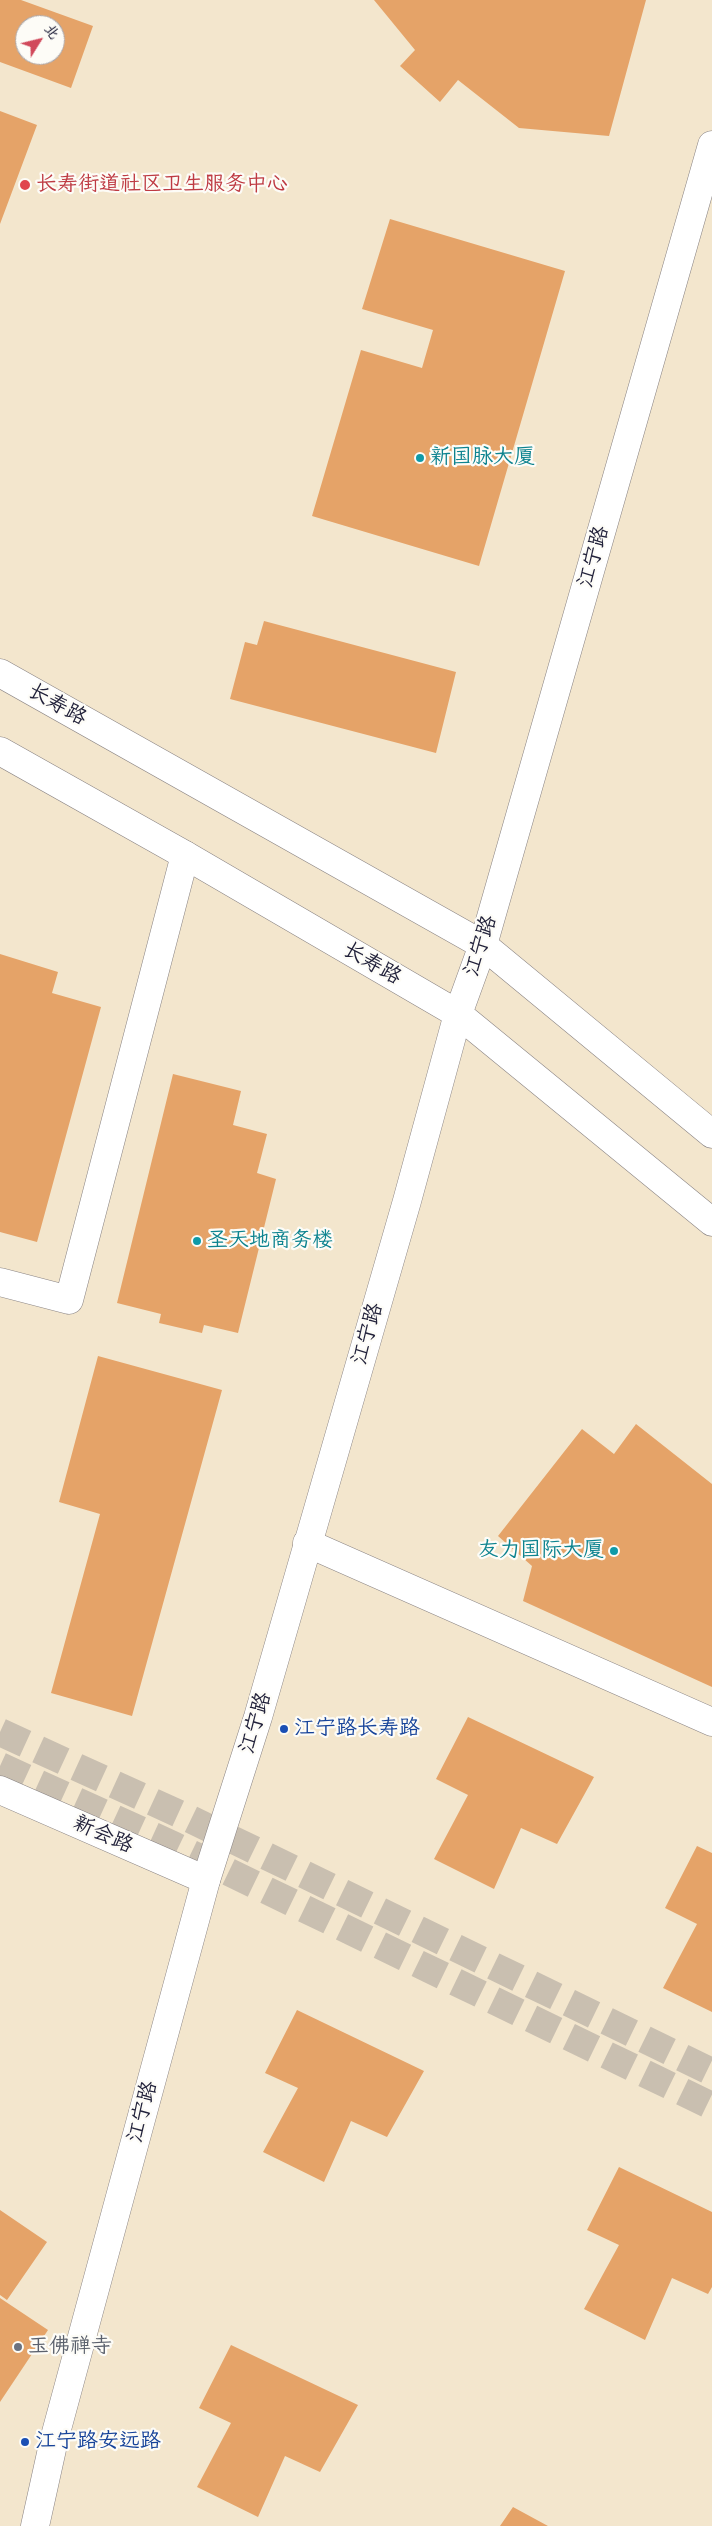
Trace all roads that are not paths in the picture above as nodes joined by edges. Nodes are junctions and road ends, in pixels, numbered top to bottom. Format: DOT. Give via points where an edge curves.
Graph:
graph roads {
  1 [pos="712,145"];
  2 [pos="0,673"];
  3 [pos="0,751"];
  4 [pos="185,855"];
  5 [pos="483,945"];
  6 [pos="458,1014"];
  7 [pos="712,1134"];
  8 [pos="712,1222"];
  9 [pos="0,1282"];
  10 [pos="308,1543"];
  11 [pos="712,1722"];
  12 [pos="0,1790"];
  13 [pos="206,1880"];
  14 [pos="35,2526"];
  1 -- 5 [label="main road, 江宁路"];
  2 -- 5 [label="main road, 长寿路"];
  3 -- 4 [label="main road, 长寿路"];
  4 -- 6 [label="main road, 长寿路"];
  4 -- 9 [label="main road" via="69,1300"];
  5 -- 6 [label="main road, 江宁路"];
  5 -- 7 [label="main road, 长寿路"];
  6 -- 8 [label="main road, 长寿路"];
  6 -- 10 [label="main road, 江宁路"];
  10 -- 11 [label="main road"];
  10 -- 13 [label="main road, 江宁路"];
  12 -- 13 [label="main road, 新会路"];
  13 -- 14 [label="main road, 江宁路" via="54,2440"];
}
